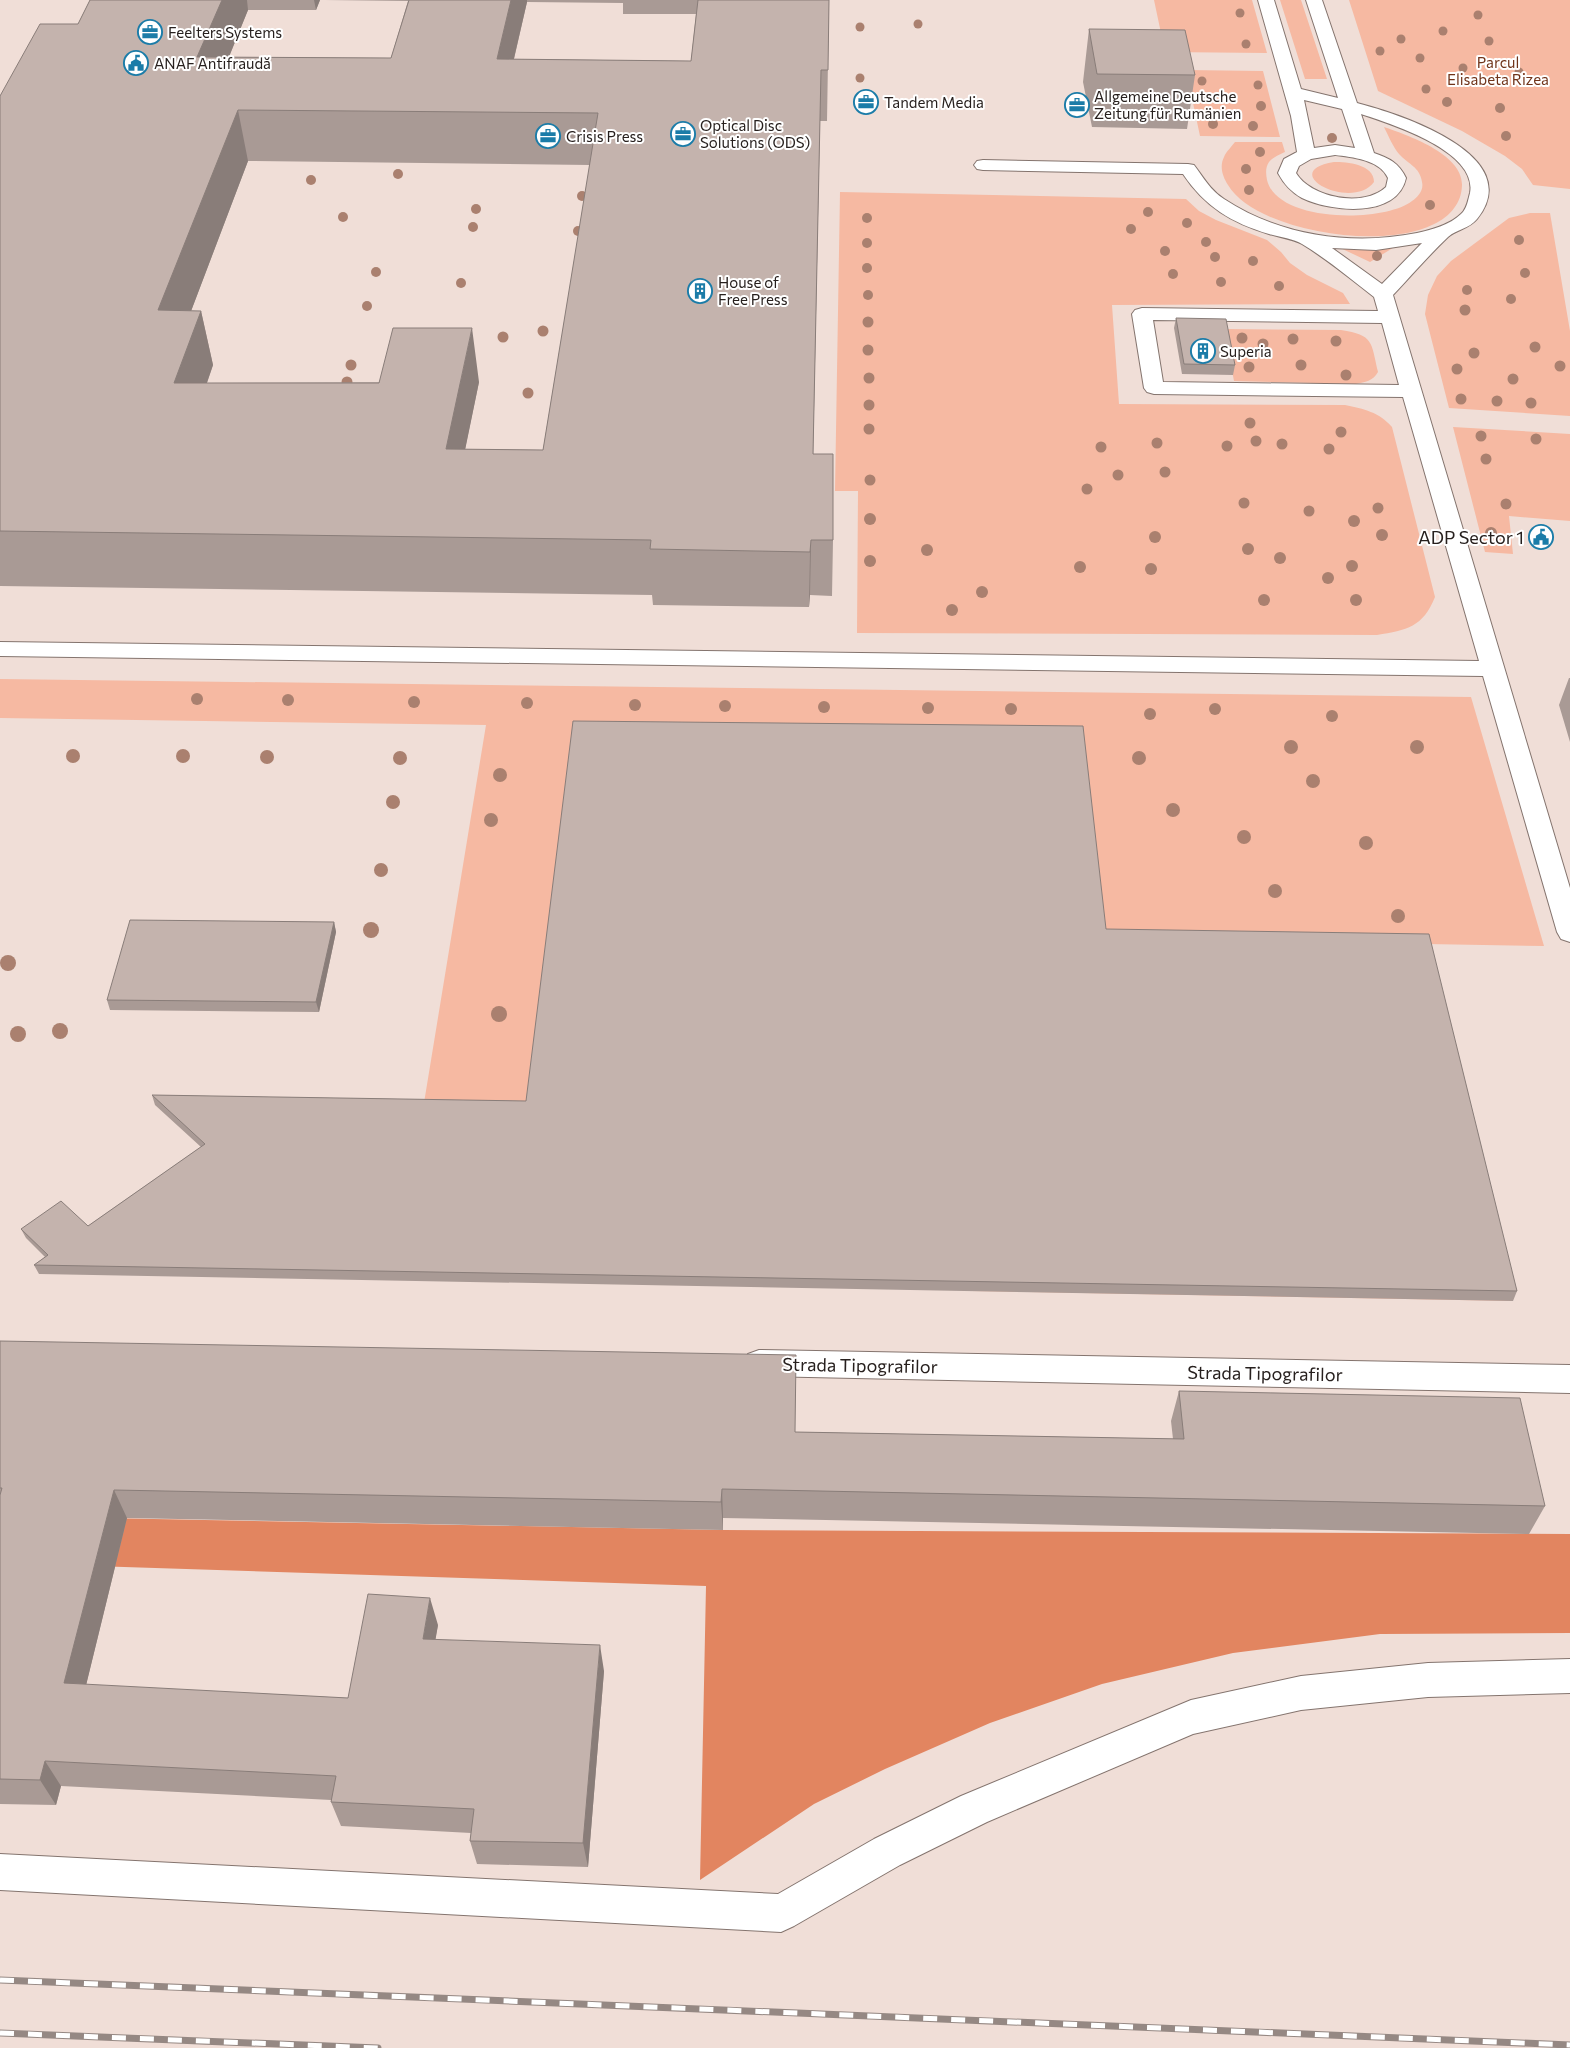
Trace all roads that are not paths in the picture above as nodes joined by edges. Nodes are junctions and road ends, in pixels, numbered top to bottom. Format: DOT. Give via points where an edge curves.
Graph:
graph roads {
  1 [pos="1266,0"];
  2 [pos="1314,0"];
  3 [pos="1294,94"];
  4 [pos="1349,106"];
  5 [pos="1306,154"];
  6 [pos="1366,155"];
  7 [pos="983,166"];
  8 [pos="1444,232"];
  9 [pos="1304,237"];
  10 [pos="1383,294"];
  11 [pos="1389,317"];
  12 [pos="1411,391"];
  13 [pos="0,648"];
  14 [pos="1493,669"];
  15 [pos="1570,932"];
  16 [pos="735,1362"];
  17 [pos="1570,1380"];
  18 [pos="1570,1676"];
  19 [pos="0,1872"];
  1 -- 3 [label="street"];
  2 -- 4 [label="street"];
  3 -- 4 [label="street"];
  3 -- 5 [label="street"];
  4 -- 6 [label="street"];
  4 -- 8 [label="street" via="1414,128 1440,141 1460,154 1473,169 1481,185 1477,202 1468,219"];
  5 -- 6 [label="street" via="1335,150"];
  5 -- 6 [label="street" via="1288,166 1291,183 1313,197 1348,204 1380,199 1396,186 1396,177 1391,169"];
  7 -- 9 [label="street" via="1188,169 1198,185 1216,202 1269,228"];
  8 -- 9 [label="street" via="1379,244 1339,243"];
  8 -- 10 [label="street"];
  9 -- 10 [label="street"];
  10 -- 11 [label="street"];
  11 -- 12 [label="street"];
  11 -- 12 [label="street" via="1142,314 1154,388"];
  12 -- 14 [label="street"];
  13 -- 14 [label="street"];
  14 -- 15 [label="street"];
  16 -- 17 [label="street, Strada Tipografilor"];
  18 -- 19 [label="street" via="1428,1680 1301,1693 1191,1717 974,1810 886,1852 781,1913"];
}
